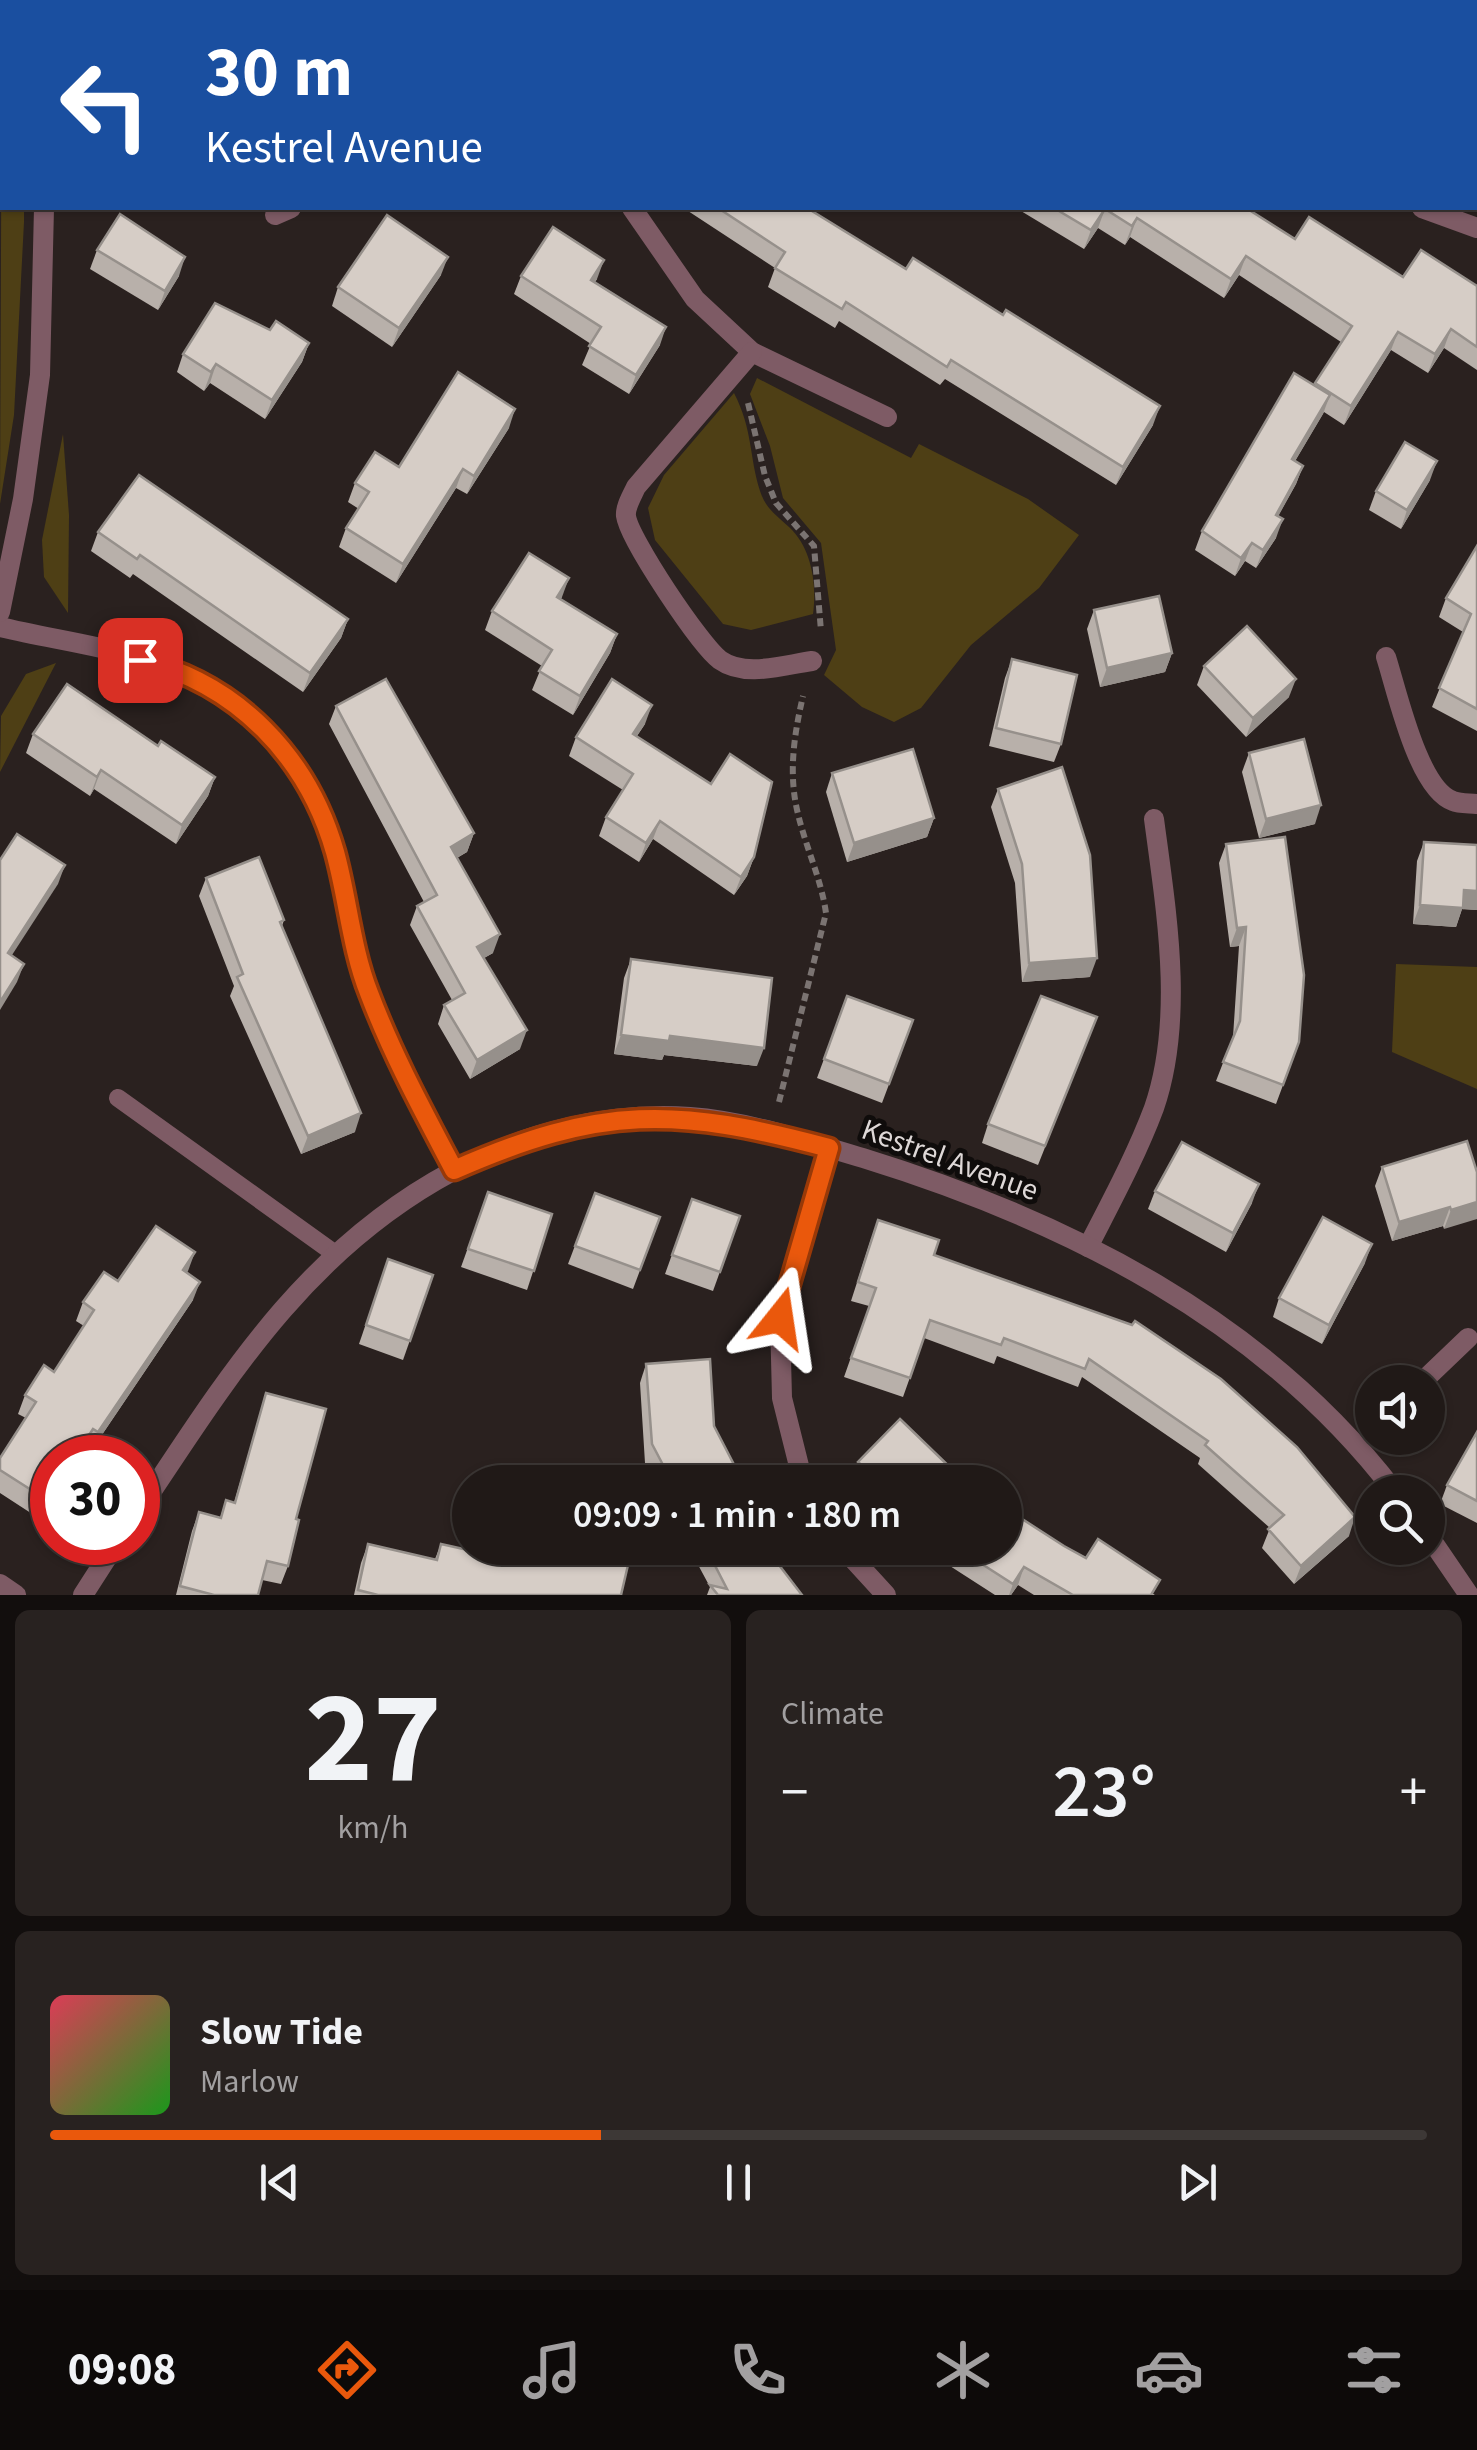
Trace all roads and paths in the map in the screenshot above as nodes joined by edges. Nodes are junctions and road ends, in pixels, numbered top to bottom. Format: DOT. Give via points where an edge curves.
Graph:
graph roads {
  1 [pos="44,210"];
  2 [pos="633,210"];
  3 [pos="1436,210"];
  4 [pos="1477,228"];
  5 [pos="752,352"];
  6 [pos="887,417"];
  7 [pos="0,612"];
  8 [pos="0,628"];
  9 [pos="1386,657"];
  10 [pos="812,661"];
  11 [pos="1477,804"];
  12 [pos="1154,818"];
  13 [pos="118,1098"];
  14 [pos="770,1133"];
  15 [pos="829,1148"];
  16 [pos="454,1170"];
  17 [pos="1088,1247"];
  18 [pos="334,1253"];
  19 [pos="1468,1338"];
  20 [pos="1440,1365"];
  21 [pos="1355,1429"];
  22 [pos="799,1465"];
  23 [pos="160,1479"];
  24 [pos="1445,1559"];
  25 [pos="102,1565"];
  26 [pos="859,1565"];
  27 [pos="0,1584"];
  28 [pos="16,1595"];
  29 [pos="82,1595"];
  30 [pos="886,1595"];
  31 [pos="1469,1595"];
  1 -- 7 [label="street" via="40,374"];
  2 -- 5 [label="street" via="695,298"];
  3 -- 4 [label="street"];
  5 -- 6 [label="street"];
  5 -- 10 [label="path" via="746,396 765,476 776,503 814,546 821,633"];
  5 -- 10 [label="street" via="636,487 625,512 634,544 720,660 748,670"];
  8 -- 16 [label="street" via="144,660 202,682 280,744 313,793 335,852 368,991"];
  9 -- 11 [label="street" via="1432,784 1450,801"];
  10 -- 14 [label="path" via="793,739 792,774 826,914"];
  12 -- 17 [label="street" via="1167,913 1167,1051 1141,1140"];
  13 -- 18 [label="lane"];
  14 -- 15 [label="street, Kestrel Avenue"];
  14 -- 16 [label="street, Kestrel Avenue" via="691,1117 607,1120 529,1138"];
  15 -- 17 [label="street, Kestrel Avenue" via="926,1178"];
  15 -- 22 [label="street" via="780,1318 782,1398"];
  16 -- 18 [label="street, Kestrel Avenue"];
  17 -- 21 [label="street, Kestrel Avenue" via="1234,1333"];
  18 -- 23 [label="street, Kestrel Avenue" via="253,1341"];
  19 -- 20 [label="street"];
  24 -- 31 [label="street"];
  25 -- 29 [label="street"];
  26 -- 30 [label="street"];
  27 -- 28 [label="street"];
}
